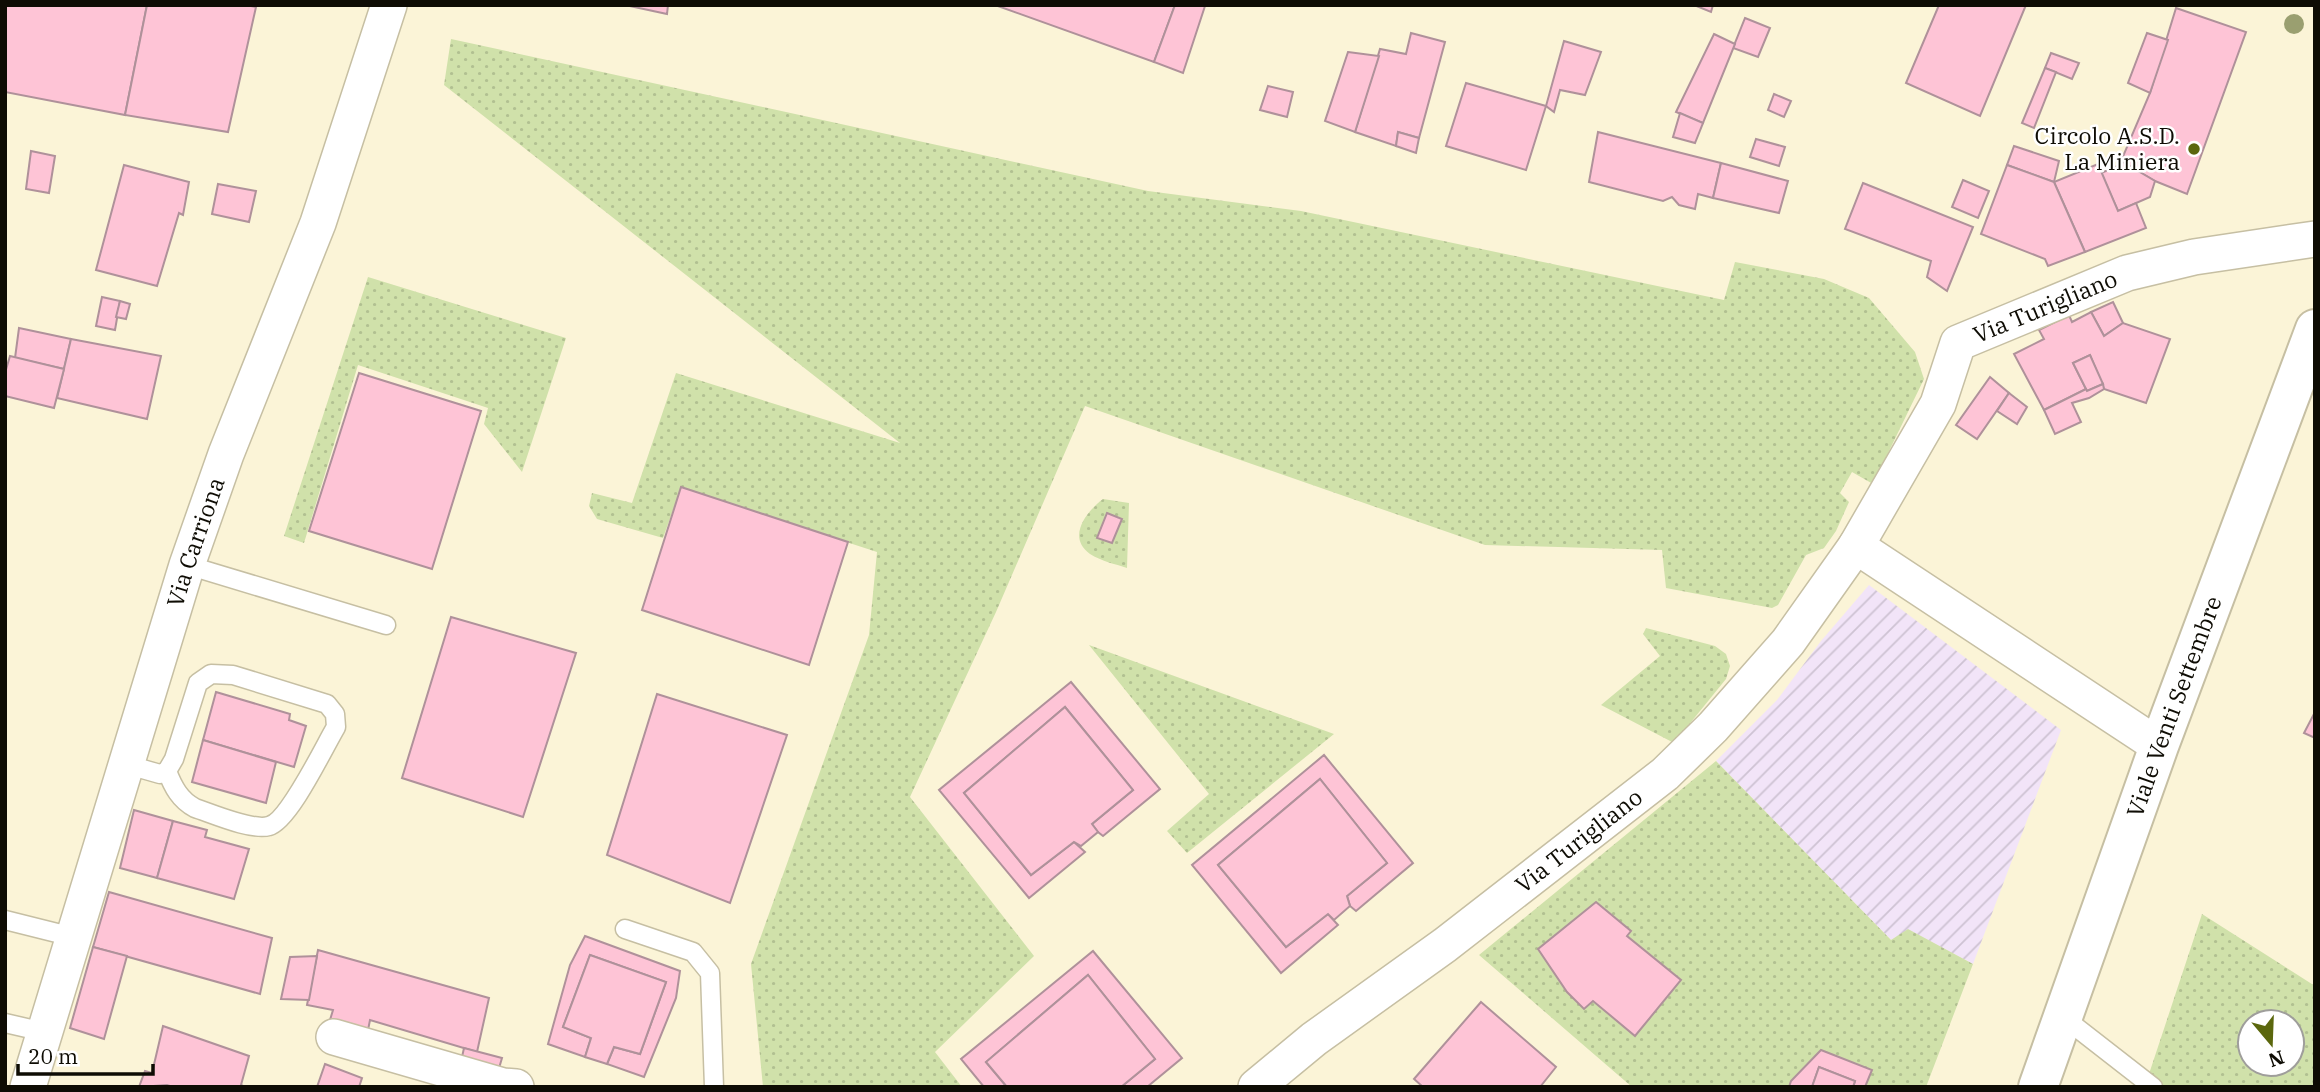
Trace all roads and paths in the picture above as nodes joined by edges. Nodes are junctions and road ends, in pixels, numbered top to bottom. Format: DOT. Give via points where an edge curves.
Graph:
graph roads {
  1 [pos="389,5"];
  2 [pos="2315,239"];
  3 [pos="2315,329"];
  4 [pos="1856,546"];
  5 [pos="187,565"];
  6 [pos="386,625"];
  7 [pos="2160,746"];
  8 [pos="125,764"];
  9 [pos="167,771"];
  10 [pos="5,920"];
  11 [pos="625,929"];
  12 [pos="73,937"];
  13 [pos="2063,1017"];
  14 [pos="5,1023"];
  15 [pos="44,1032"];
  16 [pos="334,1037"];
  17 [pos="28,1087"];
  18 [pos="516,1087"];
  19 [pos="714,1087"];
  20 [pos="1256,1087"];
  21 [pos="2038,1087"];
  22 [pos="2153,1087"];
  1 -- 5 [label="street, Via Carriona" via="318,223"];
  2 -- 4 [label="street, Via Turigliano" via="2194,257 2127,273 1958,343 1938,404"];
  3 -- 7 [label="main road, Viale Venti Settembre"];
  4 -- 7 [label="street"];
  4 -- 20 [label="street, Via Turigliano" via="1788,642 1665,774"];
  5 -- 6 [label="lane"];
  5 -- 8 [label="street, Via Carriona"];
  7 -- 13 [label="main road, Viale Venti Settembre"];
  8 -- 9 [label="lane" via="160,774"];
  8 -- 12 [label="street, Via Carriona"];
  9 -- 9 [label="lane" via="198,683 211,674 233,675 327,704 335,714 336,727 290,807 279,822 268,827 187,804"];
  10 -- 12 [label="lane"];
  11 -- 19 [label="lane" via="693,952 710,973"];
  12 -- 15 [label="street, Via Carriona"];
  13 -- 21 [label="main road, Viale Venti Settembre"];
  13 -- 22 [label="lane"];
  14 -- 15 [label="lane"];
  15 -- 17 [label="street, Via Carriona"];
  16 -- 18 [label="street"];
}
